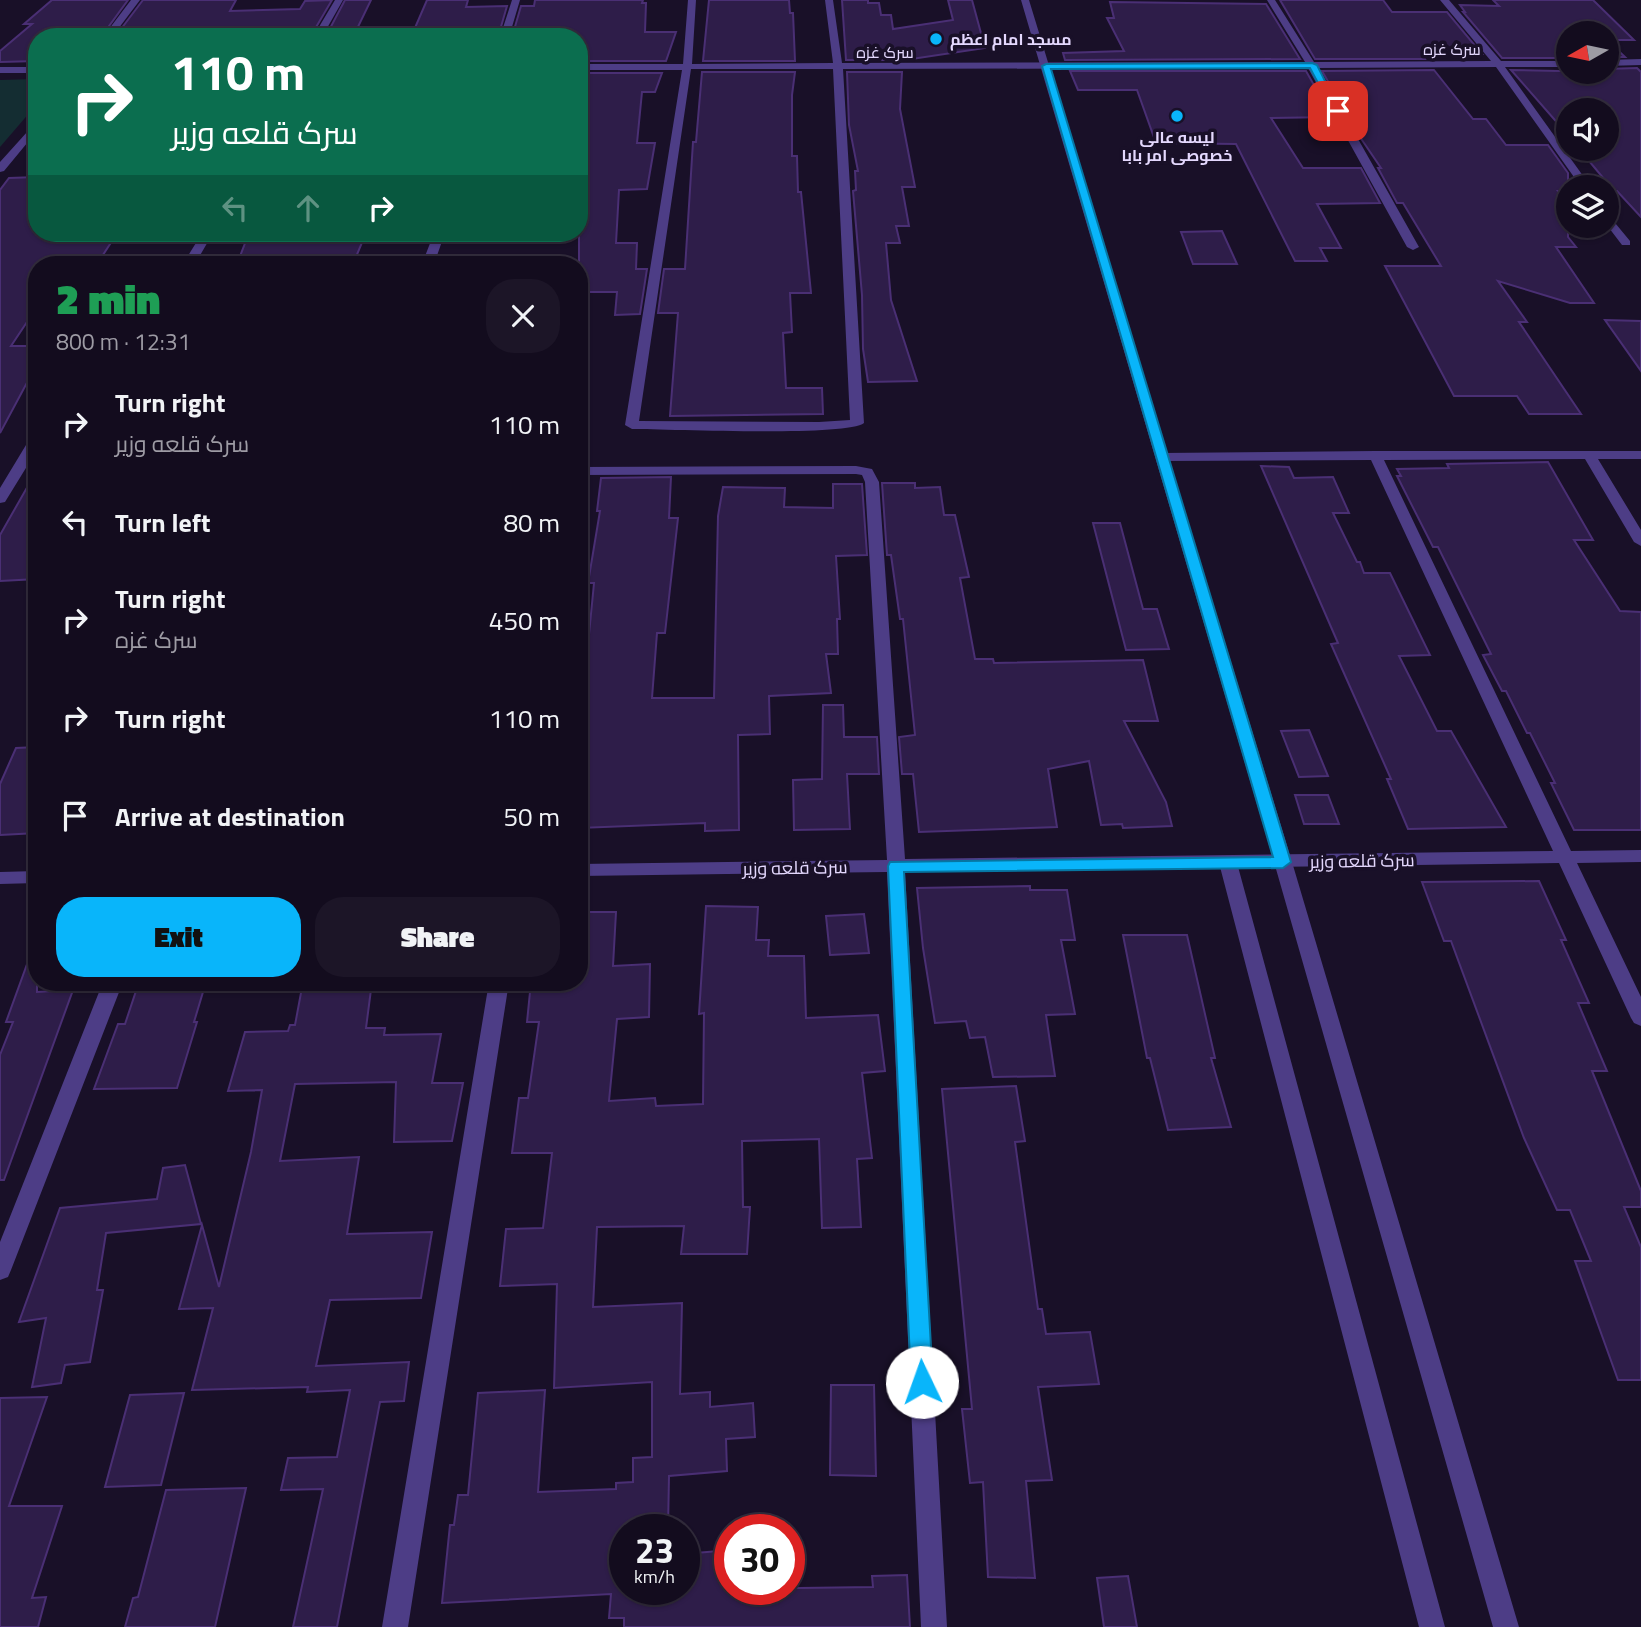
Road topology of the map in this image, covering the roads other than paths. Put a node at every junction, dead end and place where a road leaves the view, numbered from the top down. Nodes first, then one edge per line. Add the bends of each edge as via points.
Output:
1 (136, 0) edge
2 (339, 0) edge
3 (516, 0) edge
4 (692, 0) edge
5 (829, 0) edge
6 (1025, 0) edge
7 (1271, 0) edge
8 (1444, 0) edge
9 (114, 28) edge
10 (322, 28) edge
11 (507, 28) edge
12 (1641, 62) edge
13 (1619, 63) edge
14 (1556, 64) edge
15 (1312, 65) junction
16 (1499, 65) junction
17 (1046, 66) junction
18 (588, 67) edge
19 (687, 67) junction
20 (838, 68) junction
21 (0, 69) edge
22 (28, 69) edge
23 (28, 135) edge
24 (0, 169) edge
25 (1578, 175) edge
26 (1619, 233) edge
27 (1626, 243) dead end
28 (1413, 247) dead end
29 (28, 453) edge
30 (1375, 455) junction
31 (1588, 455) junction
32 (1641, 455) edge
33 (1162, 457) junction
34 (588, 471) edge
35 (1, 496) edge
36 (1641, 542) edge
37 (1641, 856) edge
38 (1565, 859) junction
39 (1283, 862) junction
40 (1228, 863) junction
41 (896, 866) junction
42 (588, 870) edge
43 (28, 877) edge
44 (0, 878) edge
45 (109, 991) edge
46 (498, 991) edge
47 (1641, 1018) edge
48 (0, 1270) edge
49 (395, 1627) edge
50 (934, 1627) edge
51 (1432, 1627) edge
52 (1506, 1627) edge

1 - 9 street
2 - 10 street
3 - 11 street
4 - 19 street
5 - 20 street
6 - 17 street
7 - 15 street
8 - 16 street
12 - 13 street
14 - 16 street, سرک غزه
15 - 16 street, سرک غزه
15 - 17 street, سرک غزه
15 - 28 street
16 - 25 street
17 - 20 street, سرک غزه
17 - 33 street
18 - 19 street, سرک غزه
19 - 20 street, سرک غزه
19 - 20 street via 632,425 857,423
21 - 22 street
23 - 24 street
26 - 27 street
29 - 35 street
30 - 31 street
30 - 33 street
30 - 38 street
31 - 32 street
31 - 36 street
33 - 39 street
34 - 41 street via 867,472 872,482
37 - 38 street, سرک قلعه وزیر
38 - 39 street, سرک قلعه وزیر
38 - 47 street
39 - 40 street, سرک قلعه وزیر
39 - 52 street
40 - 41 street, سرک قلعه وزیر
40 - 51 street
41 - 42 street, سرک قلعه وزیر
41 - 50 street
43 - 44 street
45 - 48 street
46 - 49 street

